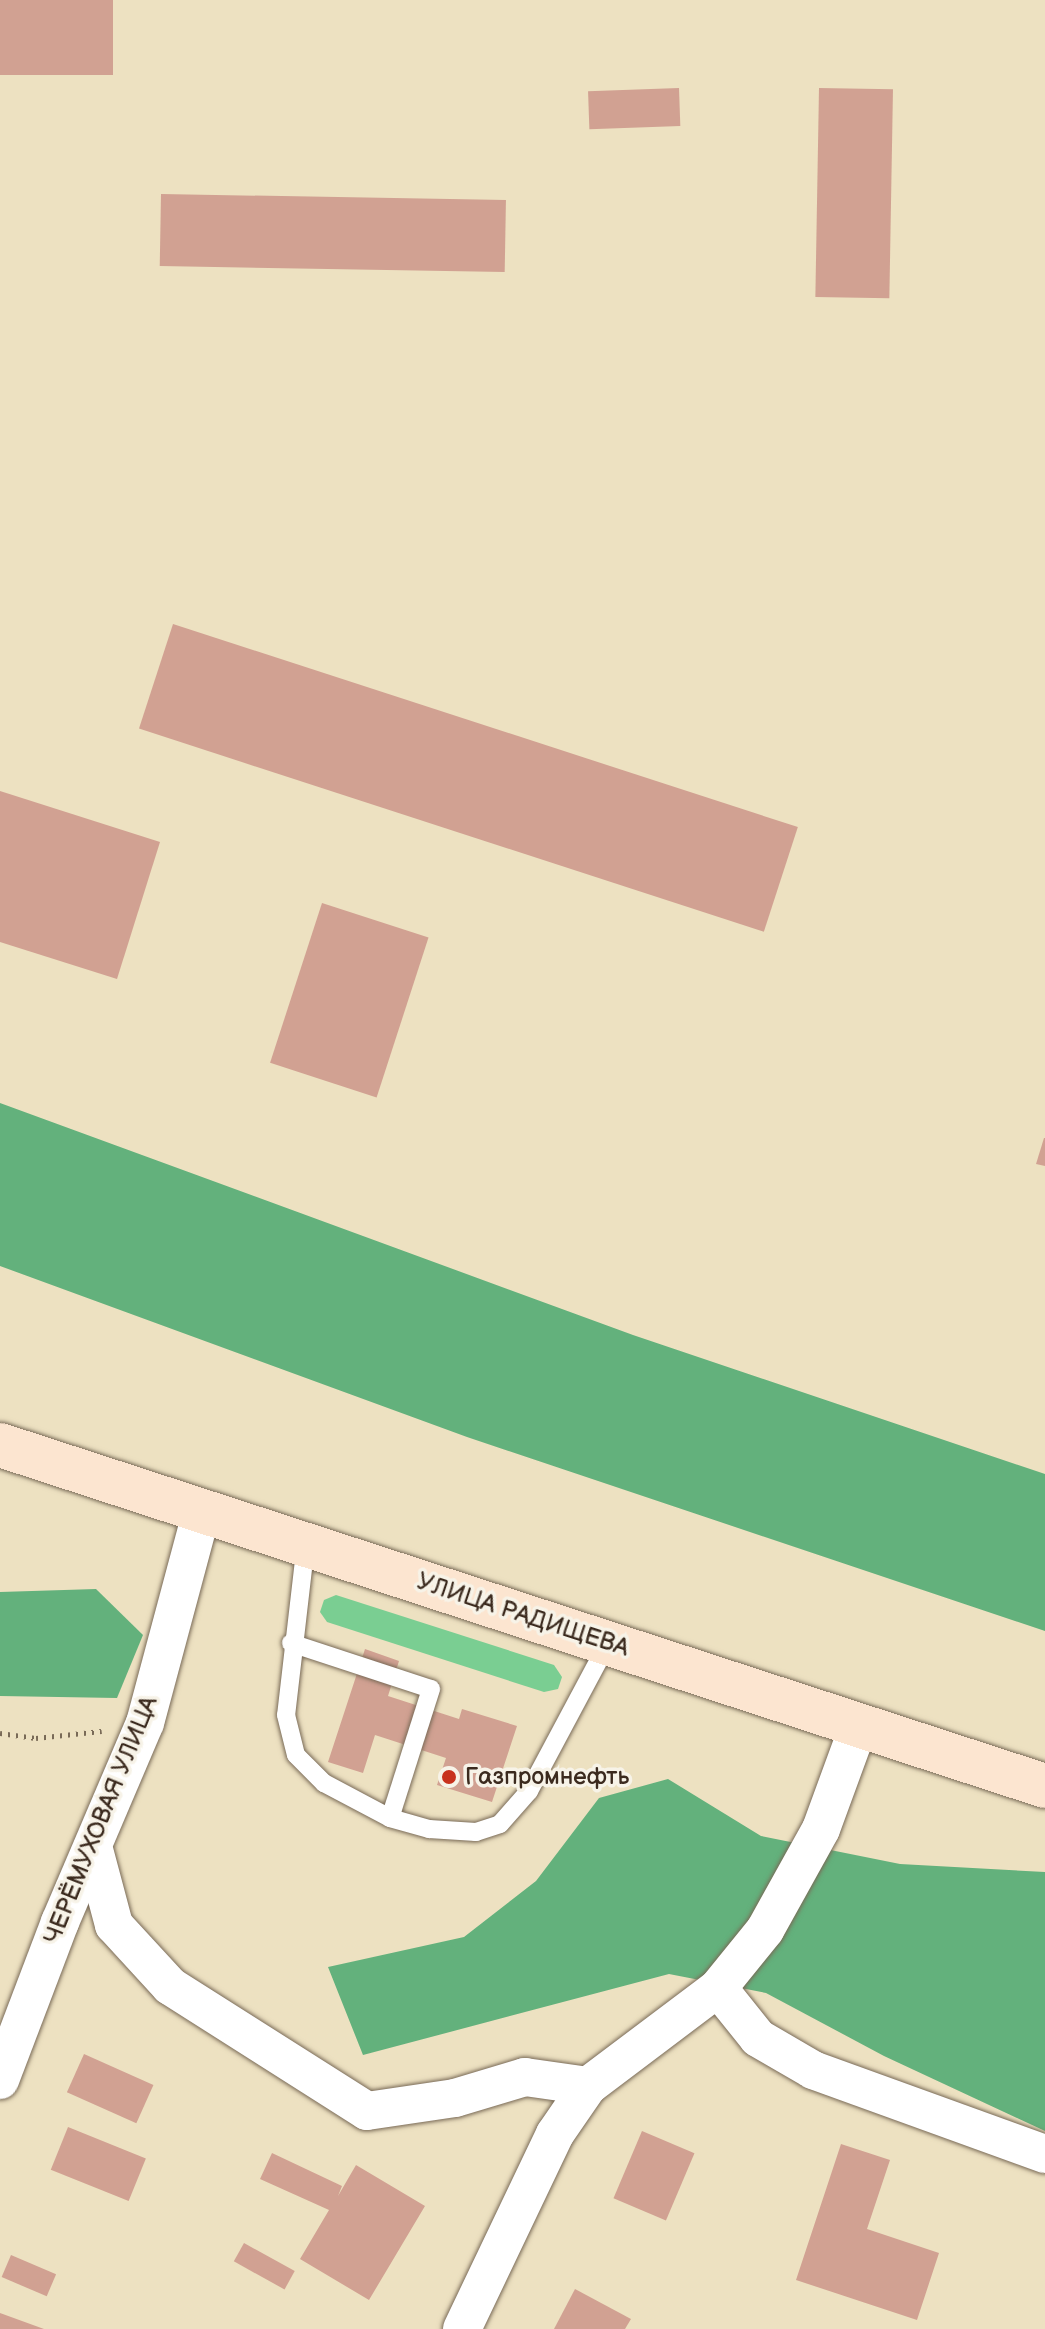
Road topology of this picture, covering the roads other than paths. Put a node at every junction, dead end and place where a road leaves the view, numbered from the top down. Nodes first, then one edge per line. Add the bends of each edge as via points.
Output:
1 (0, 1445) edge
2 (202, 1510) junction
3 (306, 1543) junction
4 (291, 1643) junction
5 (608, 1643) junction
6 (859, 1725) junction
7 (1045, 1786) edge
8 (390, 1818) junction
9 (93, 1846) junction
10 (718, 1988) junction
11 (0, 2080) edge
12 (588, 2086) junction
13 (1045, 2154) edge
14 (462, 2329) edge

1 - 2 main road, УЛИЦА РАДИЩЕВА
2 - 3 main road, УЛИЦА РАДИЩЕВА
2 - 9 street, ЧЕРЁМУХОВАЯ УЛИЦА via 145,1723
3 - 4 lane
3 - 5 main road, УЛИЦА РАДИЩЕВА
4 - 8 lane via 286,1715 296,1755 324,1783
4 - 8 lane via 431,1689
5 - 6 main road, УЛИЦА РАДИЩЕВА
5 - 8 lane via 529,1791 500,1824 476,1832 429,1829
6 - 7 main road, УЛИЦА РАДИЩЕВА
6 - 10 street via 821,1829 765,1930
9 - 11 street, ЧЕРЁМУХОВАЯ УЛИЦА
9 - 12 street via 114,1925 170,1986 367,2111 455,2098 525,2077
10 - 12 street
10 - 13 street via 758,2038 813,2070
12 - 14 street via 555,2134

